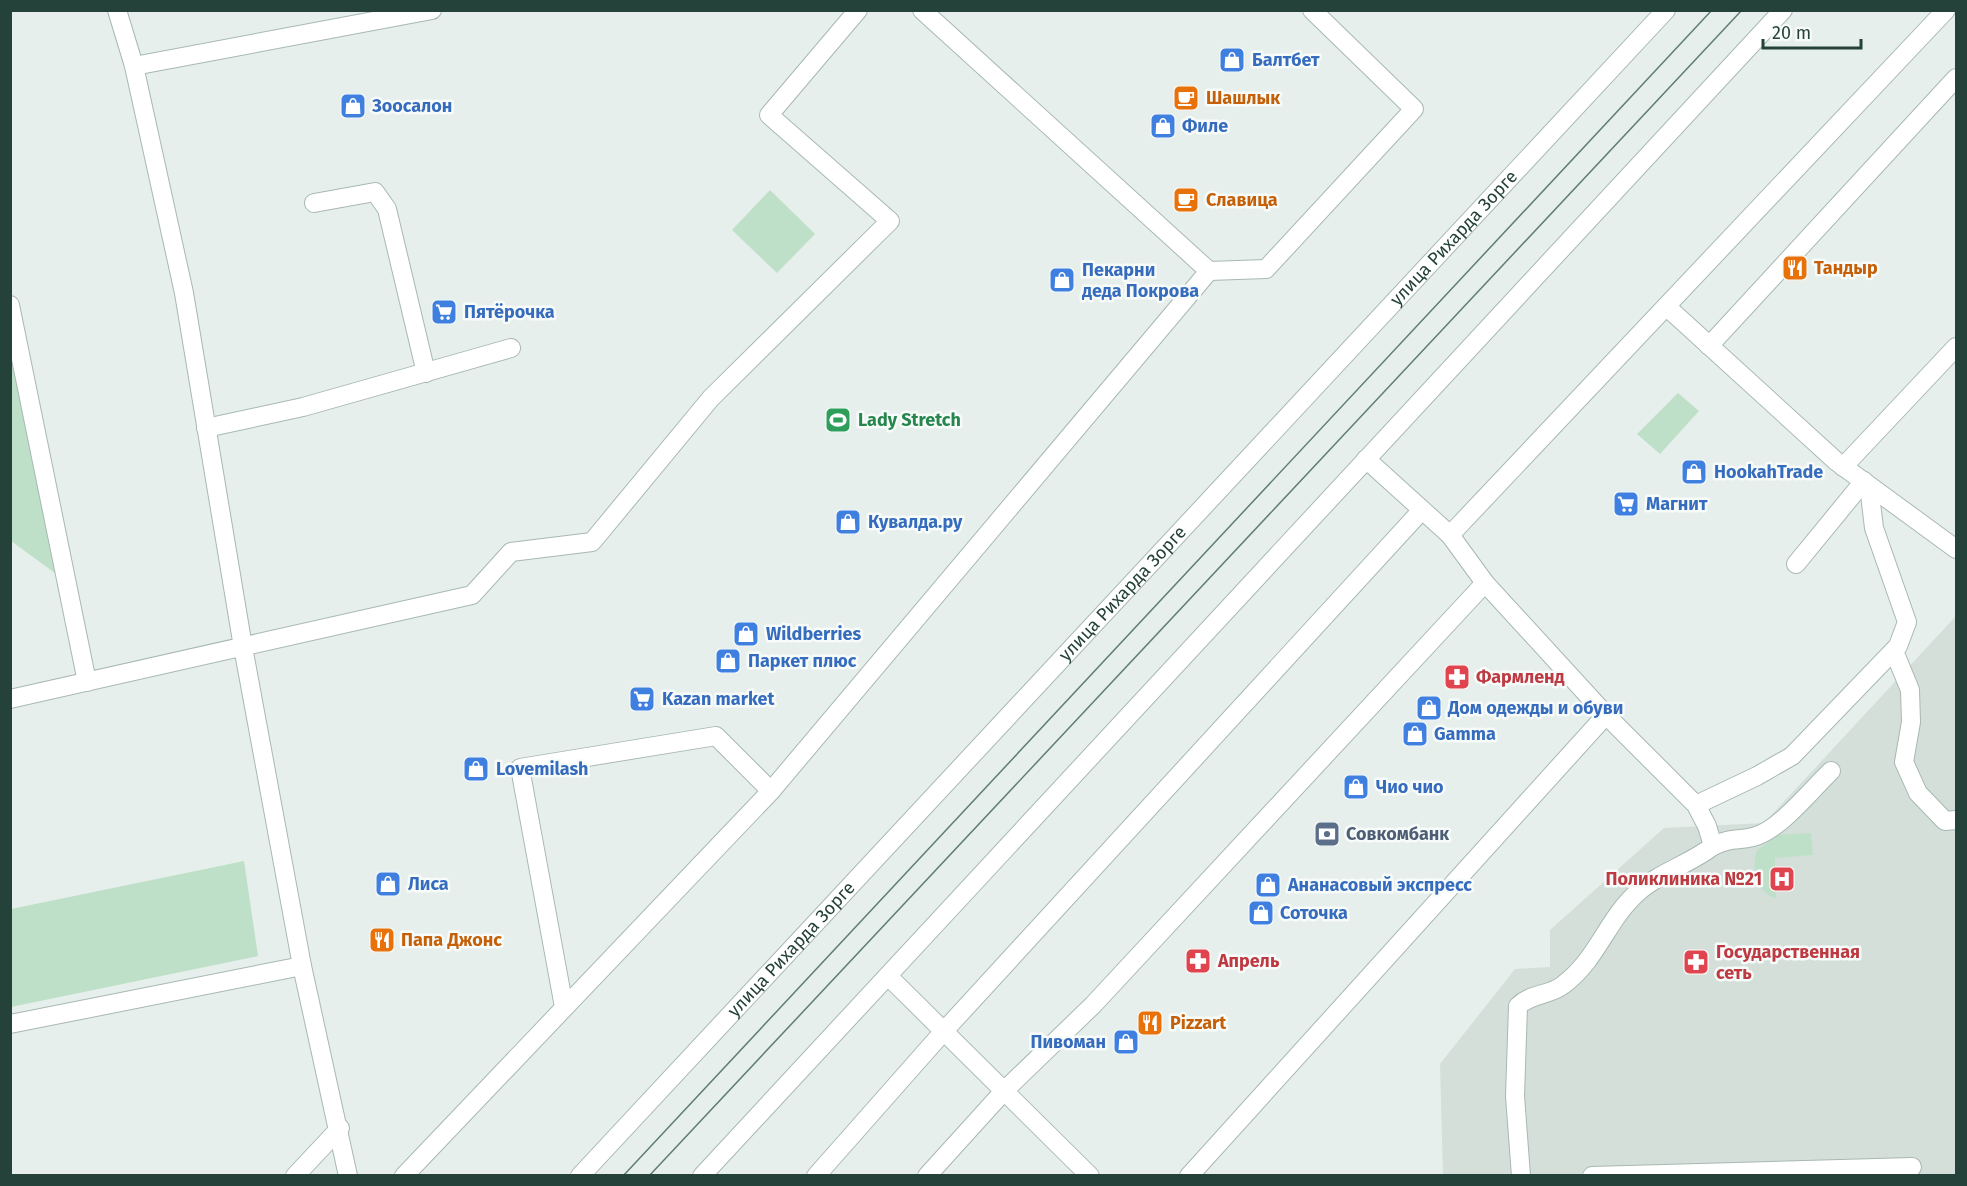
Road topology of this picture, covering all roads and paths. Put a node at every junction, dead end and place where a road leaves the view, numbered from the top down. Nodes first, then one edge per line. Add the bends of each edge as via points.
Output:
1 (117, 10) edge
2 (432, 10) edge
3 (858, 10) edge
4 (922, 10) edge
5 (1312, 10) edge
6 (1666, 10) edge
7 (1783, 10) edge
8 (1946, 10) edge
9 (346, 18) edge
10 (134, 66) junction
11 (1956, 78) edge
12 (314, 203) dead end
13 (1209, 271) junction
14 (10, 305) edge
15 (1667, 307) junction
16 (1709, 346) junction
17 (1956, 347) edge
18 (511, 348) dead end
19 (426, 373) junction
20 (206, 428) junction
21 (1366, 459) junction
22 (1843, 466) junction
23 (1867, 483) junction
24 (1422, 510) junction
25 (1450, 535) junction
26 (1956, 549) edge
27 (1796, 564) dead end
28 (1485, 583) junction
29 (243, 646) junction
30 (1894, 651) junction
31 (87, 682) junction
32 (10, 699) edge
33 (1606, 715) junction
34 (1831, 771) dead end
35 (771, 791) junction
36 (1696, 805) junction
37 (1956, 820) edge
38 (1713, 846) junction
39 (302, 966) junction
40 (888, 976) junction
41 (564, 1007) junction
42 (10, 1024) edge
43 (944, 1031) junction
44 (1004, 1091) junction
45 (340, 1128) junction
46 (1912, 1167) dead end
47 (295, 1176) edge
48 (348, 1176) edge
49 (404, 1176) edge
50 (580, 1176) edge
51 (702, 1176) edge
52 (816, 1176) edge
53 (927, 1176) edge
54 (1090, 1176) edge
55 (1189, 1176) edge
56 (1521, 1176) edge
57 (1592, 1176) edge

1 - 10 street
2 - 9 street
3 - 29 street via 769,115 890,221 711,398 592,542 511,552 472,595
4 - 13 street
5 - 13 street via 1414,109 1266,269
6 - 50 street, улица Рихарда Зорге
7 - 21 street
8 - 15 street
9 - 10 street
10 - 20 street via 184,293
11 - 16 street
12 - 19 street via 375,192 387,208
13 - 35 street
14 - 31 street
15 - 16 street
15 - 25 street
16 - 22 street
17 - 22 street
18 - 19 street
19 - 20 street via 303,407
20 - 29 street
21 - 24 street
21 - 40 street
22 - 23 street
23 - 26 street
23 - 27 street
23 - 30 street via 1874,528 1907,622
24 - 25 street
24 - 43 street
25 - 28 street
28 - 33 street
28 - 44 street via 1093,1005
29 - 31 street
29 - 39 street
30 - 36 street via 1792,756
30 - 37 street via 1910,690 1911,722 1904,762 1918,793 1945,820
31 - 32 street
33 - 36 street
33 - 55 street
34 - 38 street via 1778,823 1755,837 1729,838
35 - 41 street
35 - 41 street via 716,736 520,768
36 - 38 street
38 - 56 street via 1638,891 1620,910 1586,966 1561,987 1526,998 1518,1006 1515,1096
39 - 42 street
39 - 45 street
40 - 43 street
40 - 51 street
41 - 49 street
43 - 44 street
43 - 52 street
44 - 53 street
44 - 54 street
45 - 47 street
45 - 48 street
46 - 57 street

